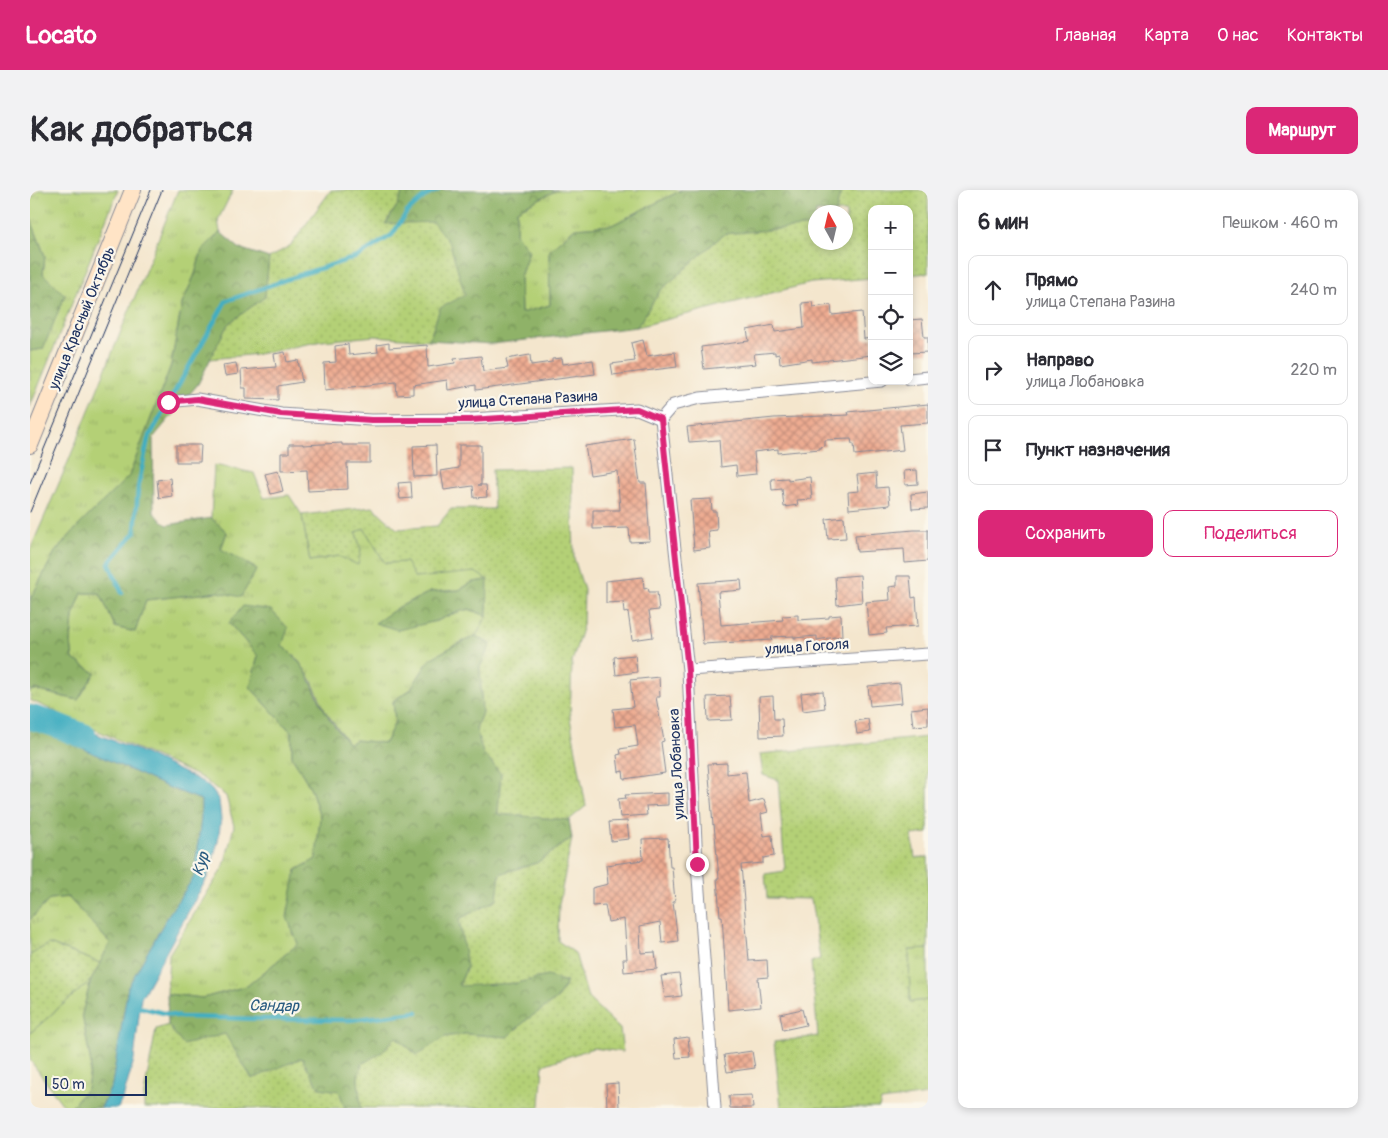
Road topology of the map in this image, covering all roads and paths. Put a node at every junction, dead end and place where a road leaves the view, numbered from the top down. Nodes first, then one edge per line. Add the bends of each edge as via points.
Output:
1 (133, 190) edge
2 (928, 377) edge
3 (913, 379) edge
4 (868, 382) edge
5 (168, 402) dead end
6 (661, 419) junction
7 (30, 445) edge
8 (928, 654) edge
9 (688, 670) junction
10 (716, 1108) edge

1 - 7 main road, улица Красный Октябрь
2 - 3 street
4 - 6 street via 700,398 673,405
5 - 6 street, улица Степана Разина via 197,399 281,414 371,420 470,420 637,409
6 - 9 street, улица Лобановка
8 - 9 street, улица Гоголя
9 - 10 street, улица Лобановка via 697,864

